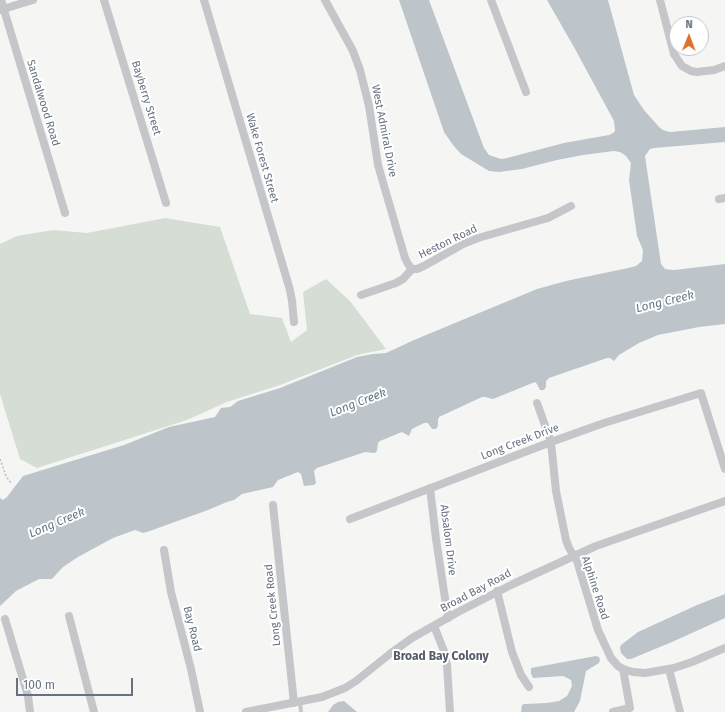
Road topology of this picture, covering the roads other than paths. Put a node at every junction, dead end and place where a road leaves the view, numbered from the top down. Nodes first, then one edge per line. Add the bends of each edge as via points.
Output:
1 (1, 0) edge
2 (33, 0) edge
3 (104, 0) edge
4 (204, 0) edge
5 (325, 0) edge
6 (491, 0) edge
7 (660, 0) edge
8 (2, 9) edge
9 (725, 66) edge
10 (526, 92) dead end
11 (166, 203) dead end
12 (570, 206) dead end
13 (65, 213) dead end
14 (412, 268) junction
15 (362, 295) dead end
16 (294, 322) dead end
17 (537, 403) dead end
18 (551, 442) junction
19 (725, 470) edge
20 (430, 488) junction
21 (725, 501) edge
22 (272, 504) dead end
23 (350, 519) dead end
24 (164, 550) dead end
25 (574, 556) junction
26 (497, 591) junction
27 (69, 616) dead end
28 (448, 618) junction
29 (4, 619) dead end
30 (434, 626) junction
31 (725, 648) edge
32 (623, 669) junction
33 (669, 669) junction
34 (529, 687) dead end
35 (297, 702) junction
36 (30, 712) edge
37 (94, 712) edge
38 (200, 712) edge
39 (246, 712) edge
40 (301, 712) edge
41 (450, 712) edge
42 (614, 712) edge
43 (680, 712) edge

1 - 8 street, Sandalwood Road
2 - 8 street
3 - 11 street, Bayberry Street
4 - 16 street, Wake Forest Street via 290,290
5 - 14 street, West Admiral Drive via 353,51 360,70 369,106 378,165 405,258
6 - 10 street
7 - 9 street via 674,54 682,66 697,72
8 - 13 street, Sandalwood Road
12 - 14 street, Heston Road via 548,218 478,238 424,266
14 - 15 street, Heston Road via 396,283
17 - 18 street, Alphine Road
18 - 19 street, Long Creek Drive via 701,393
18 - 20 street, Long Creek Drive
18 - 25 street, Alphine Road via 556,491 566,540
20 - 23 street, Long Creek Drive
20 - 28 street, Absalom Drive
21 - 25 street, Broad Bay Road
22 - 35 street, Long Creek Road
24 - 38 street, Bay Road via 171,592
25 - 26 street, Broad Bay Road
25 - 32 street, Alphine Road via 607,652
26 - 28 street, Broad Bay Road
26 - 34 street via 512,652
27 - 37 street
28 - 30 street, Broad Bay Road
29 - 36 street via 28,696
30 - 35 street, Broad Bay Road via 391,653 345,688 326,696
30 - 41 street via 447,665
31 - 33 street
32 - 33 street via 645,673
32 - 42 street via 630,708
33 - 43 street
35 - 39 street, Broad Bay Road
35 - 40 lane

